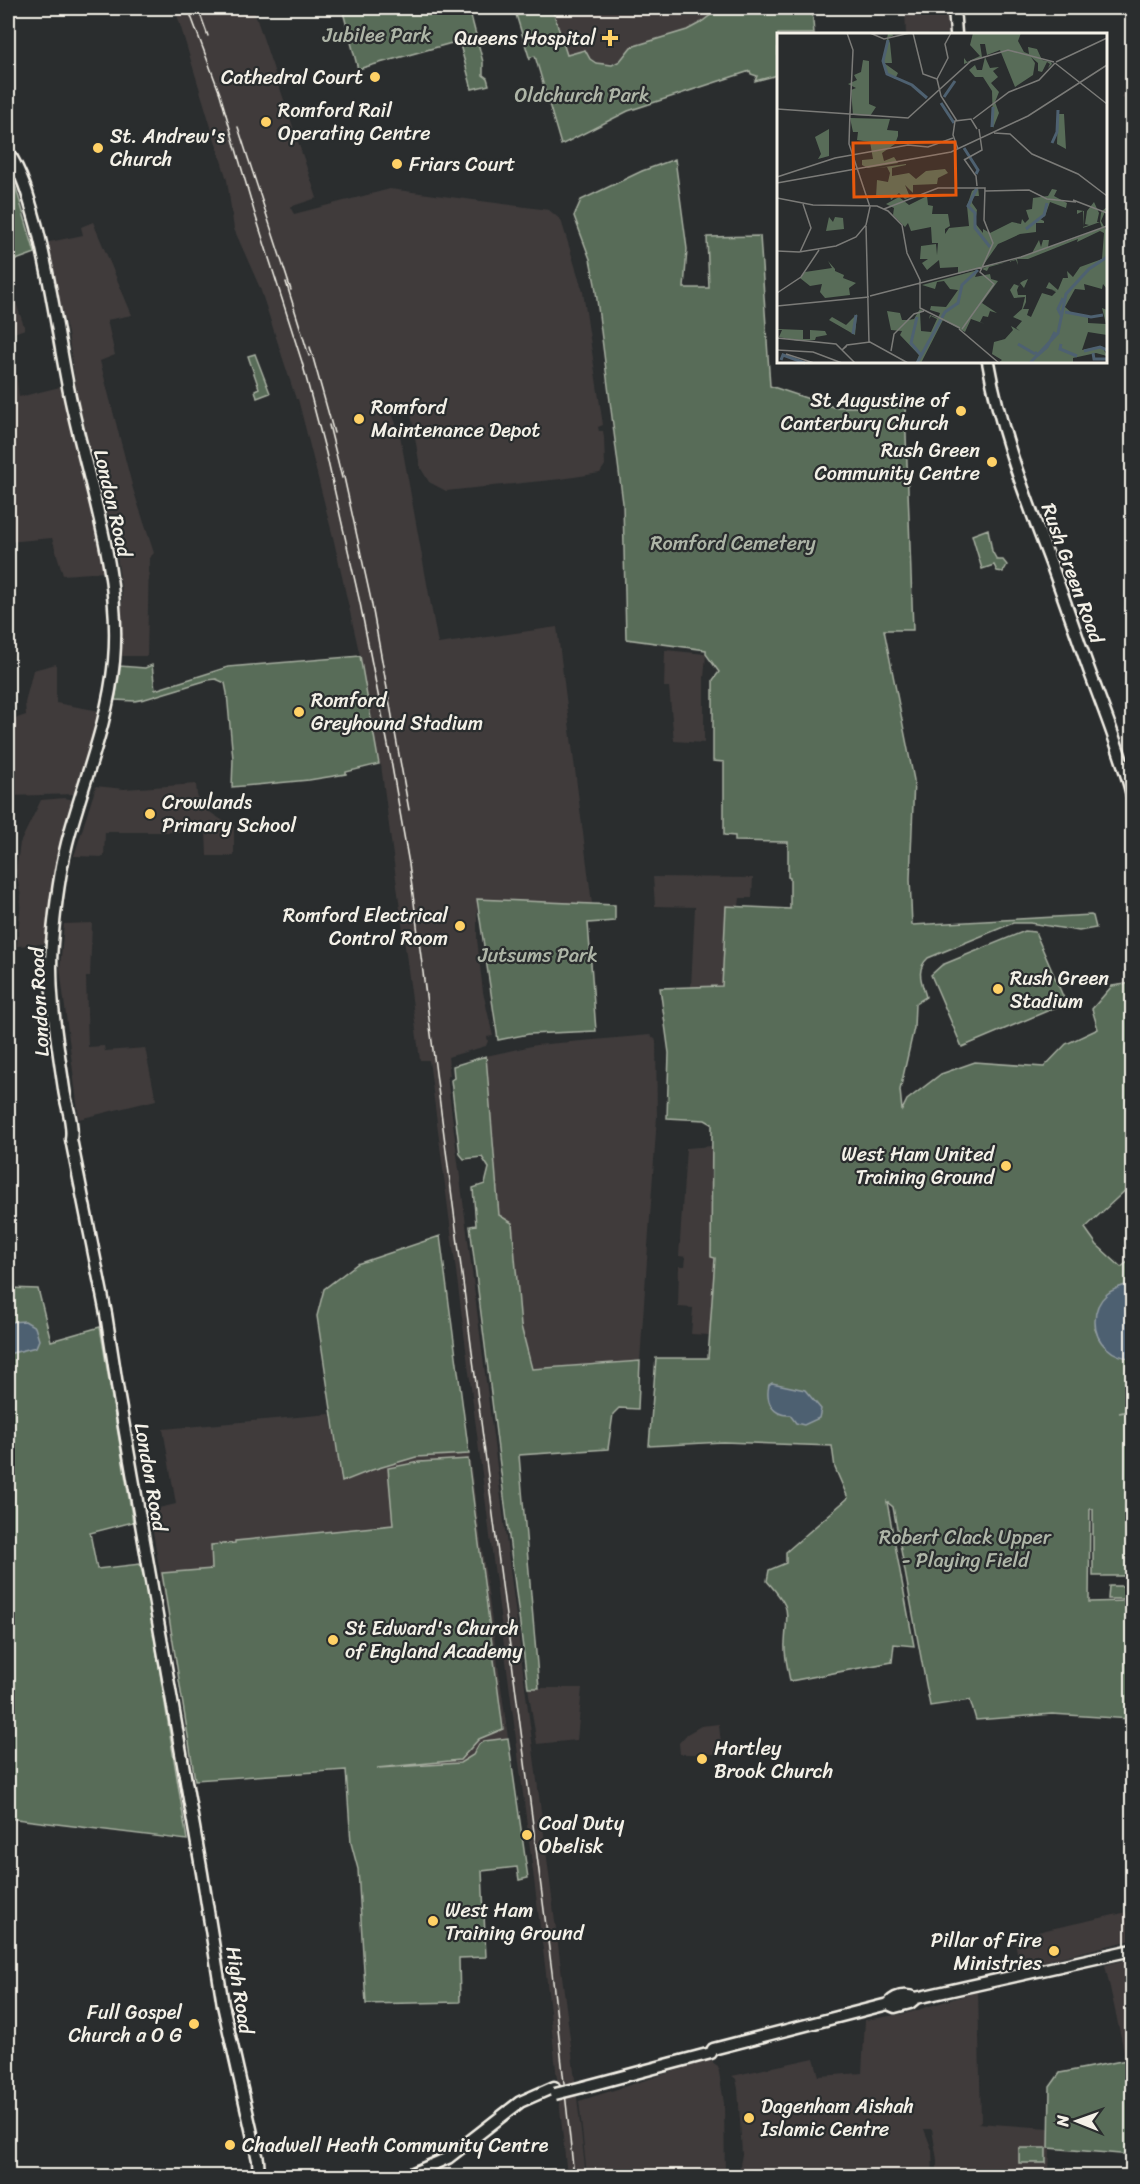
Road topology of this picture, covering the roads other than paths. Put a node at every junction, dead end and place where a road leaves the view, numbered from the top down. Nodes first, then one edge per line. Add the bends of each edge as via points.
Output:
1 (954, 8) edge
2 (956, 33) edge
3 (8, 152) edge
4 (988, 363) edge
5 (1132, 795) edge
6 (193, 1823) joint
7 (1132, 1950) edge
8 (554, 2091) junction
9 (258, 2160) junction
10 (259, 2176) edge
11 (265, 2176) edge
12 (406, 2176) edge
13 (422, 2176) edge

1 - 2 main road
3 - 6 main road, London Road via 29,199 43,251 69,390 111,575 114,660 105,719 64,858 52,943 53,998 66,1107 73,1129 71,1139 106,1314
4 - 5 main road, Rush Green Road via 1028,505
6 - 9 main road, High Road via 227,2028
7 - 8 main road, bridge via 916,1998 894,2007 888,2004
8 - 12 main road via 520,2102 448,2158
8 - 13 main road via 526,2106 461,2157
9 - 10 main road, High Road
9 - 11 main road, High Road

